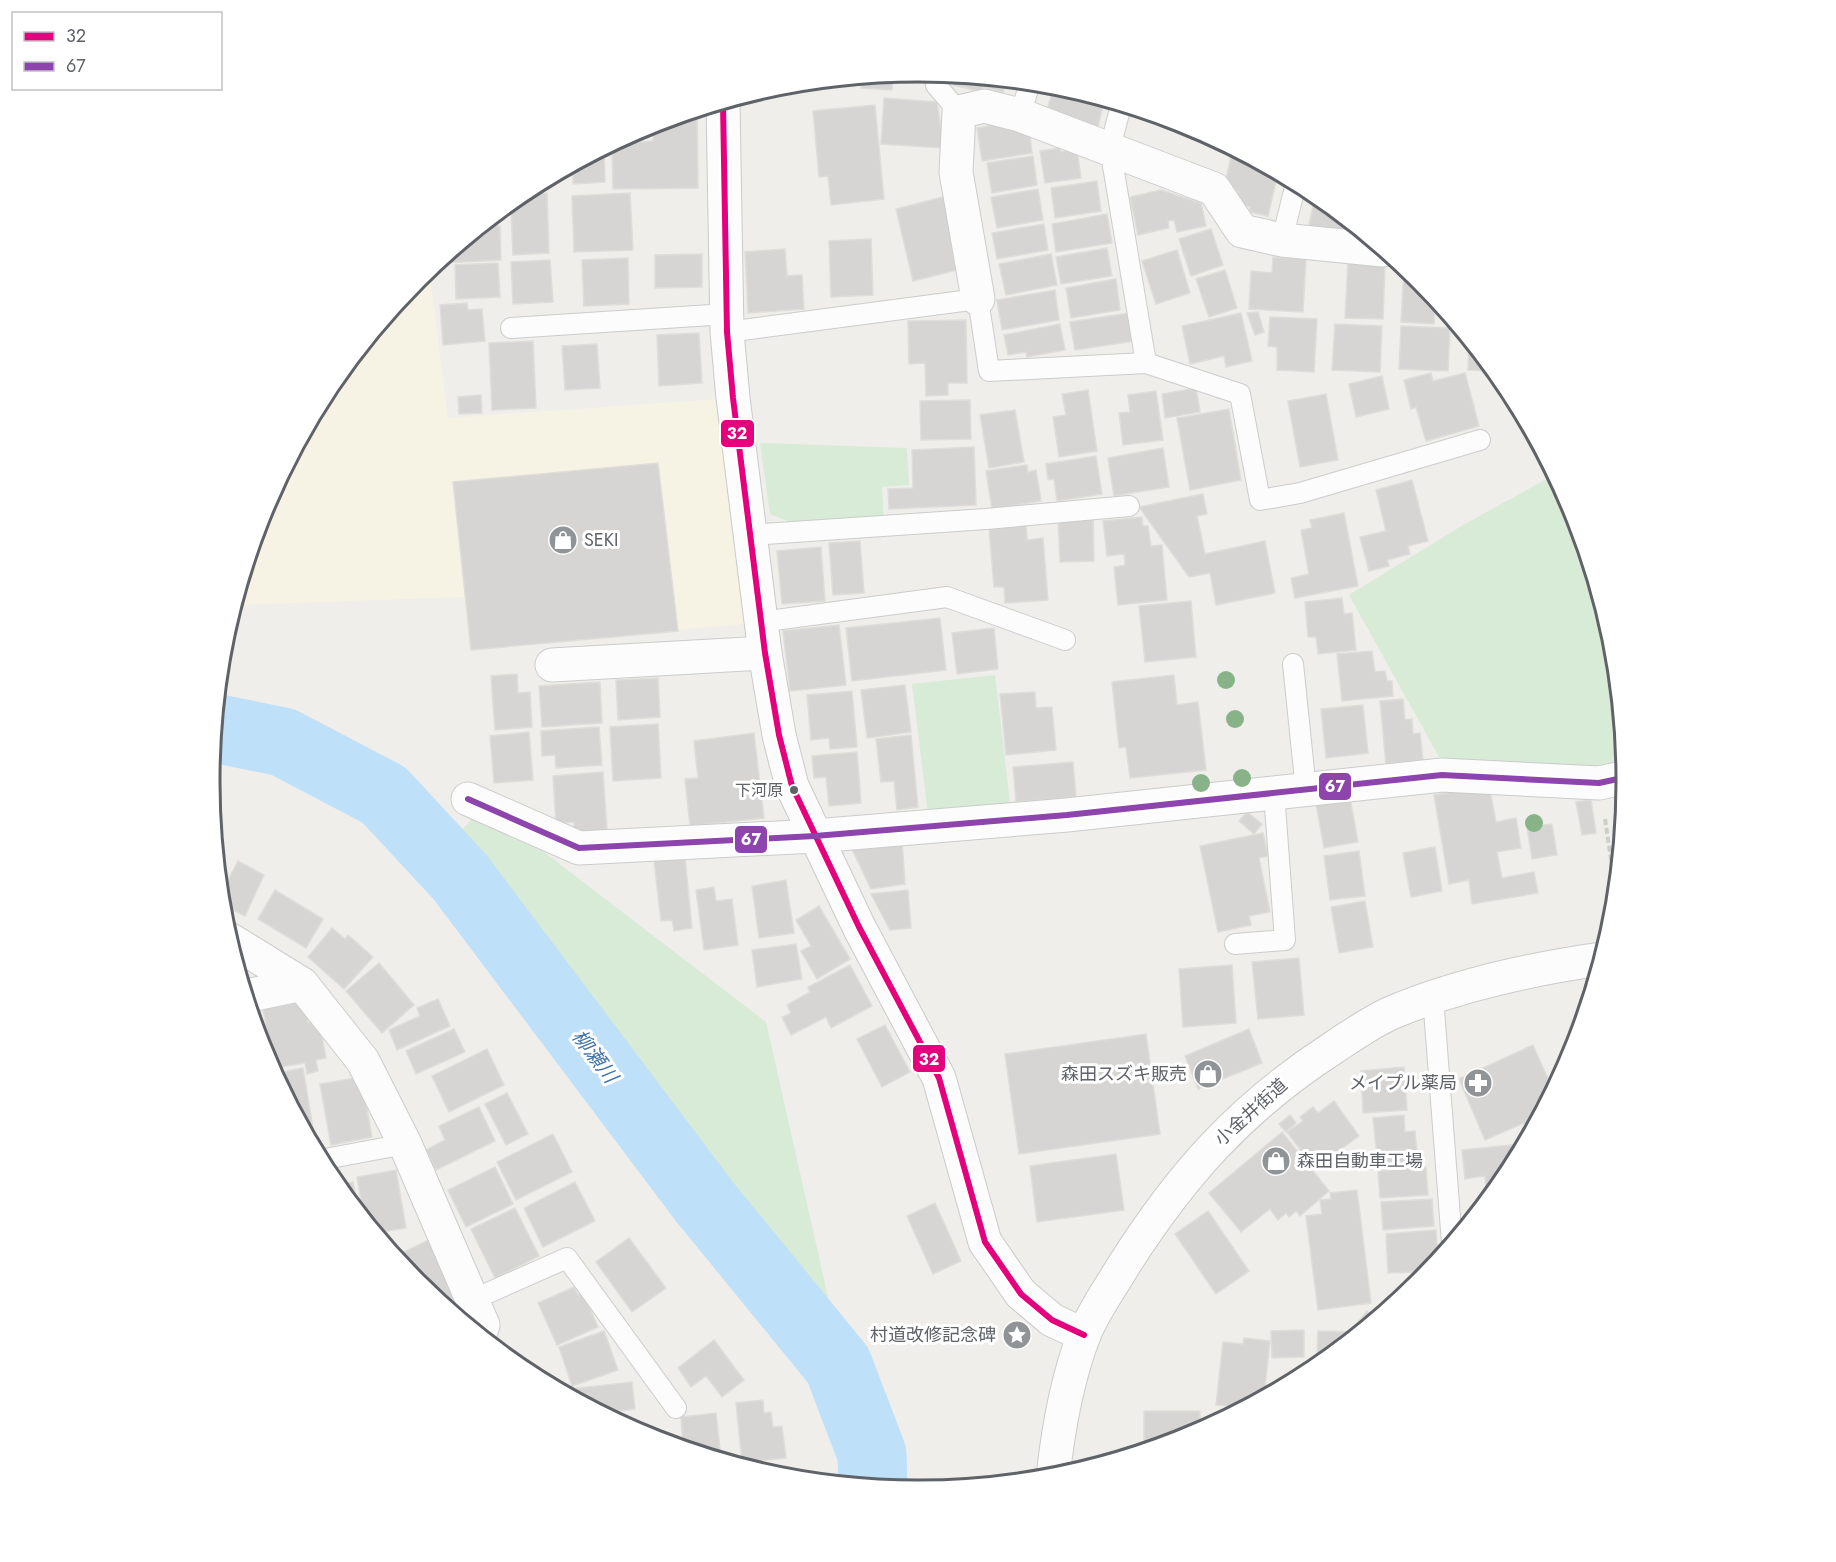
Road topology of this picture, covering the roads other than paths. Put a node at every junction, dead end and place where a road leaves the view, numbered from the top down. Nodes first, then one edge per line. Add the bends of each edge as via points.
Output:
1 (936, 85) dead end
2 (1027, 91) edge
3 (723, 110) edge
4 (959, 112) junction
5 (1119, 112) edge
6 (1020, 115) junction
7 (1110, 148) junction
8 (1294, 192) edge
9 (1282, 240) junction
10 (1370, 249) edge
11 (978, 299) junction
12 (727, 323) junction
13 (511, 328) dead end
14 (1146, 363) junction
15 (1480, 440) dead end
16 (1129, 506) dead end
17 (749, 535) junction
18 (763, 638) junction
19 (1065, 640) dead end
20 (1293, 664) dead end
21 (552, 665) dead end
22 (1613, 780) edge
23 (1290, 791) junction
24 (468, 799) dead end
25 (815, 836) junction
26 (1235, 944) dead end
27 (239, 945) edge
28 (1593, 961) edge
29 (302, 984) junction
30 (253, 994) edge
31 (1433, 997) junction
32 (405, 1144) junction
33 (330, 1158) edge
34 (1451, 1232) edge
35 (476, 1321) edge
36 (1084, 1335) junction
37 (676, 1408) dead end
38 (1055, 1466) edge

1 - 4 lane
2 - 6 lane
3 - 12 street
4 - 6 street via 984,106
4 - 11 street via 956,172
5 - 7 lane
6 - 7 street
7 - 9 street via 1214,189 1242,231
7 - 14 lane
8 - 9 lane
9 - 10 street
11 - 12 lane
11 - 14 lane via 989,371
12 - 13 lane
12 - 17 street
14 - 15 lane via 1240,394 1260,500 1300,493
16 - 17 lane
17 - 18 street
18 - 19 lane via 947,597
18 - 21 street
18 - 25 street via 792,786
20 - 23 lane
22 - 23 street via 1442,775
23 - 25 street
23 - 26 lane via 1285,940
24 - 25 street via 579,848
25 - 36 street via 939,1078 985,1242 1021,1294 1052,1320
27 - 29 street
28 - 31 street, 小金井街道 via 1508,977
29 - 30 street
29 - 32 street via 363,1061
31 - 34 lane
31 - 36 street, 小金井街道 via 1389,1014 1355,1034 1298,1071 1235,1122 1175,1188
32 - 33 lane
32 - 35 street
35 - 37 lane via 567,1258
36 - 38 street, 小金井街道 via 1069,1387

